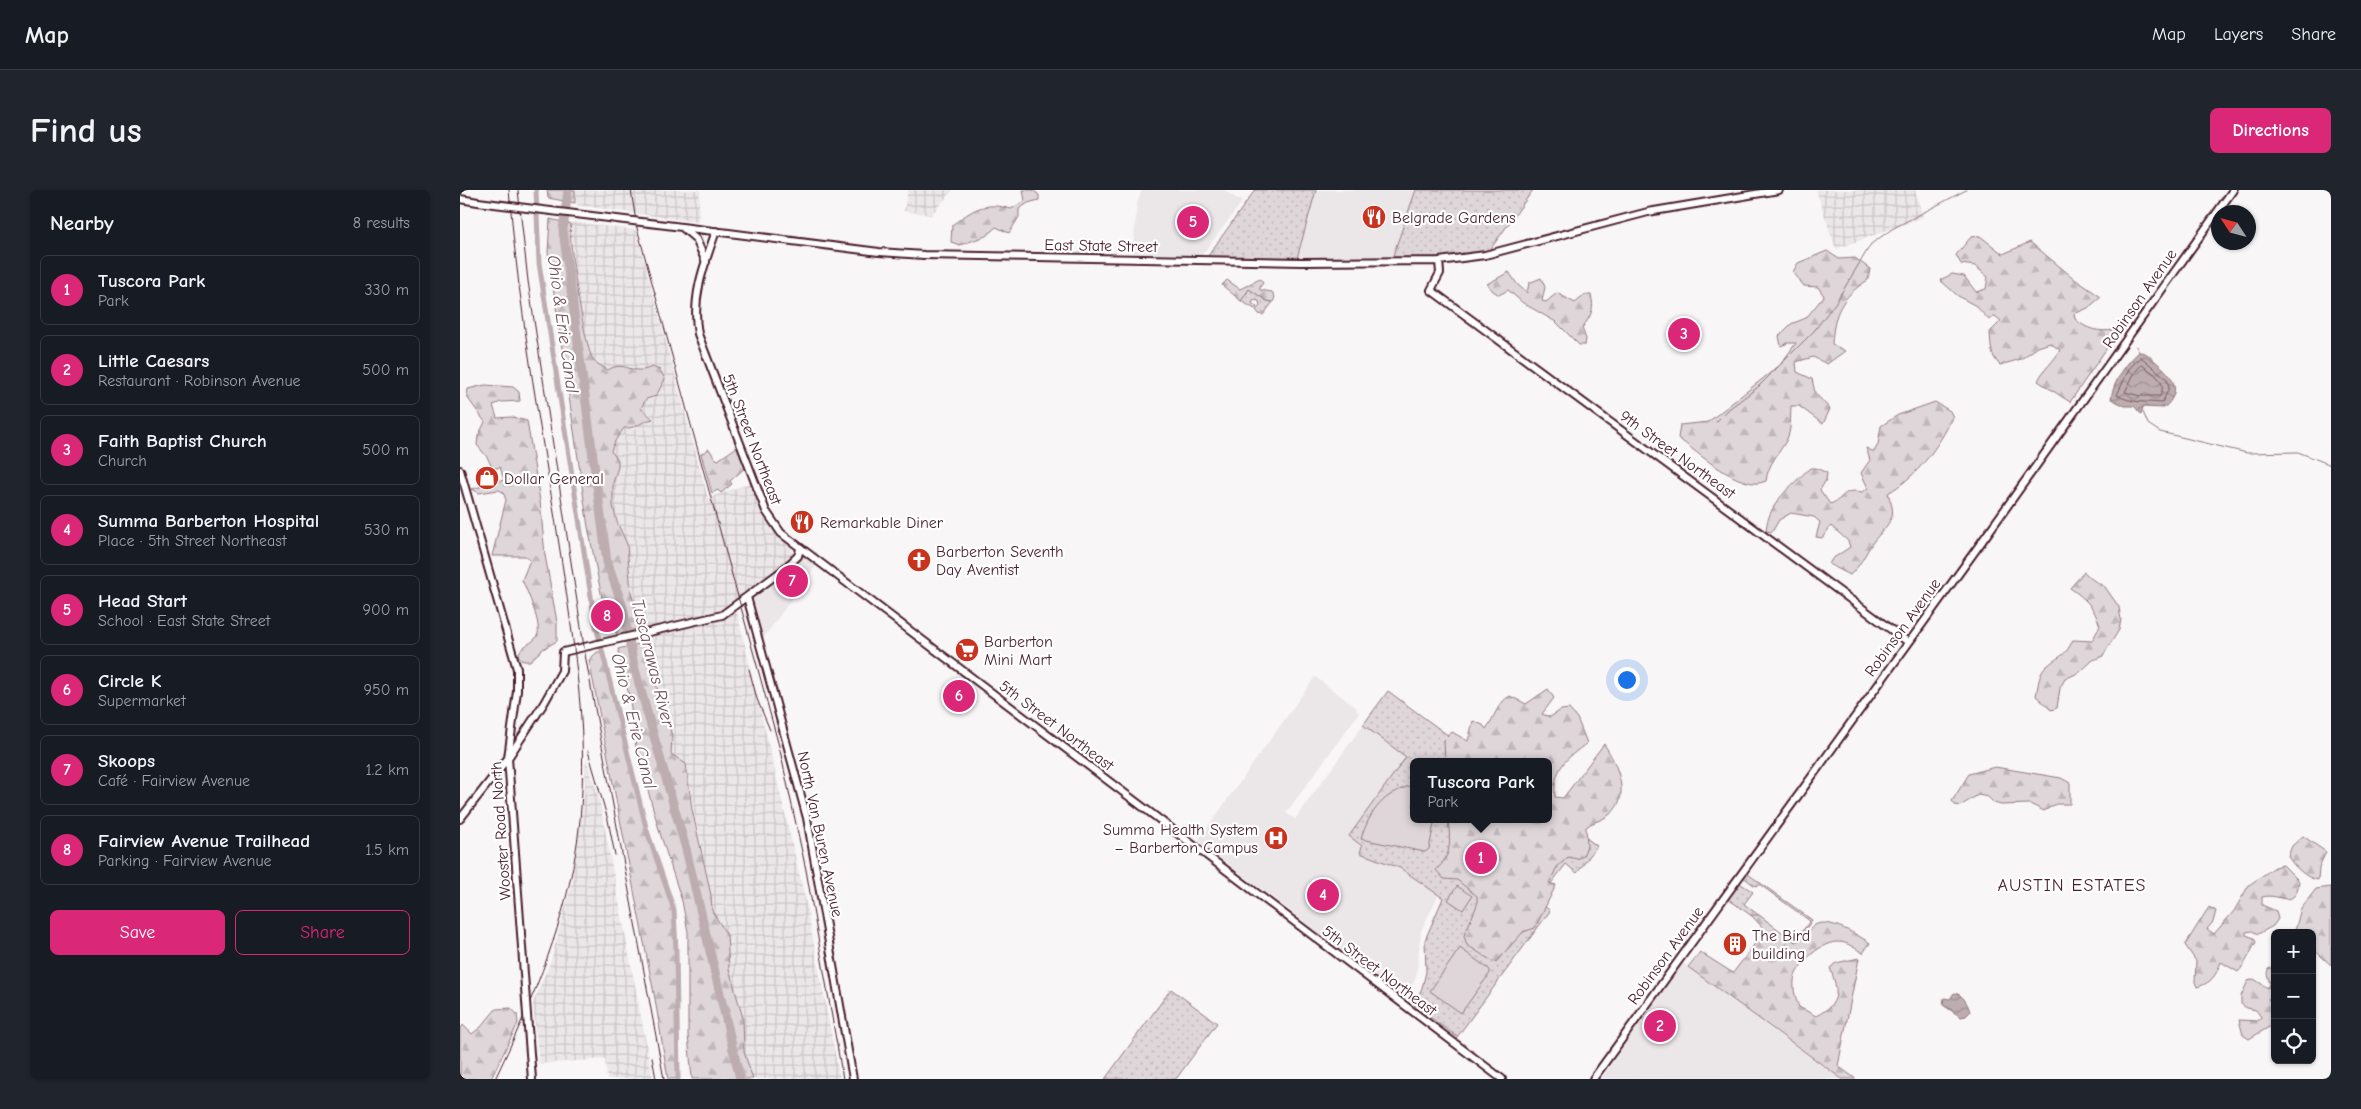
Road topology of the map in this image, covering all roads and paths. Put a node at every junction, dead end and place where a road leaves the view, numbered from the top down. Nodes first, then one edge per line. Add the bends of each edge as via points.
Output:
1 (1779, 190) edge
2 (2233, 190) edge
3 (460, 199) edge
4 (682, 227) junction
5 (716, 231) junction
6 (1439, 261) junction
7 (706, 262) junction
8 (460, 470) edge
9 (800, 549) junction
10 (747, 597) junction
11 (1908, 642) junction
12 (508, 758) junction
13 (460, 819) edge
14 (532, 1079) edge
15 (854, 1079) edge
16 (1502, 1079) edge
17 (1593, 1079) edge

1 - 6 main road, East State Street via 1648,212 1485,255
2 - 11 main road, Robinson Avenue
3 - 4 main road, East State Street, bridge
4 - 5 main road, East State Street
4 - 7 main road via 696,239
5 - 6 main road, East State Street via 924,255 1301,262
5 - 7 main road, 5th Street Northeast
6 - 11 main road, 9th Street Northeast via 1440,273 1431,290
7 - 9 main road, 5th Street Northeast via 695,301 698,334 766,511 776,528
8 - 12 main road, Wooster Road North via 518,669
9 - 10 main road via 788,566
9 - 16 main road, 5th Street Northeast
10 - 12 main road via 722,615 563,652 564,665 559,679
10 - 15 main road, North Van Buren Avenue via 807,818
11 - 17 main road, Robinson Avenue
12 - 13 main road
12 - 14 main road, Wooster Road North, bridge

